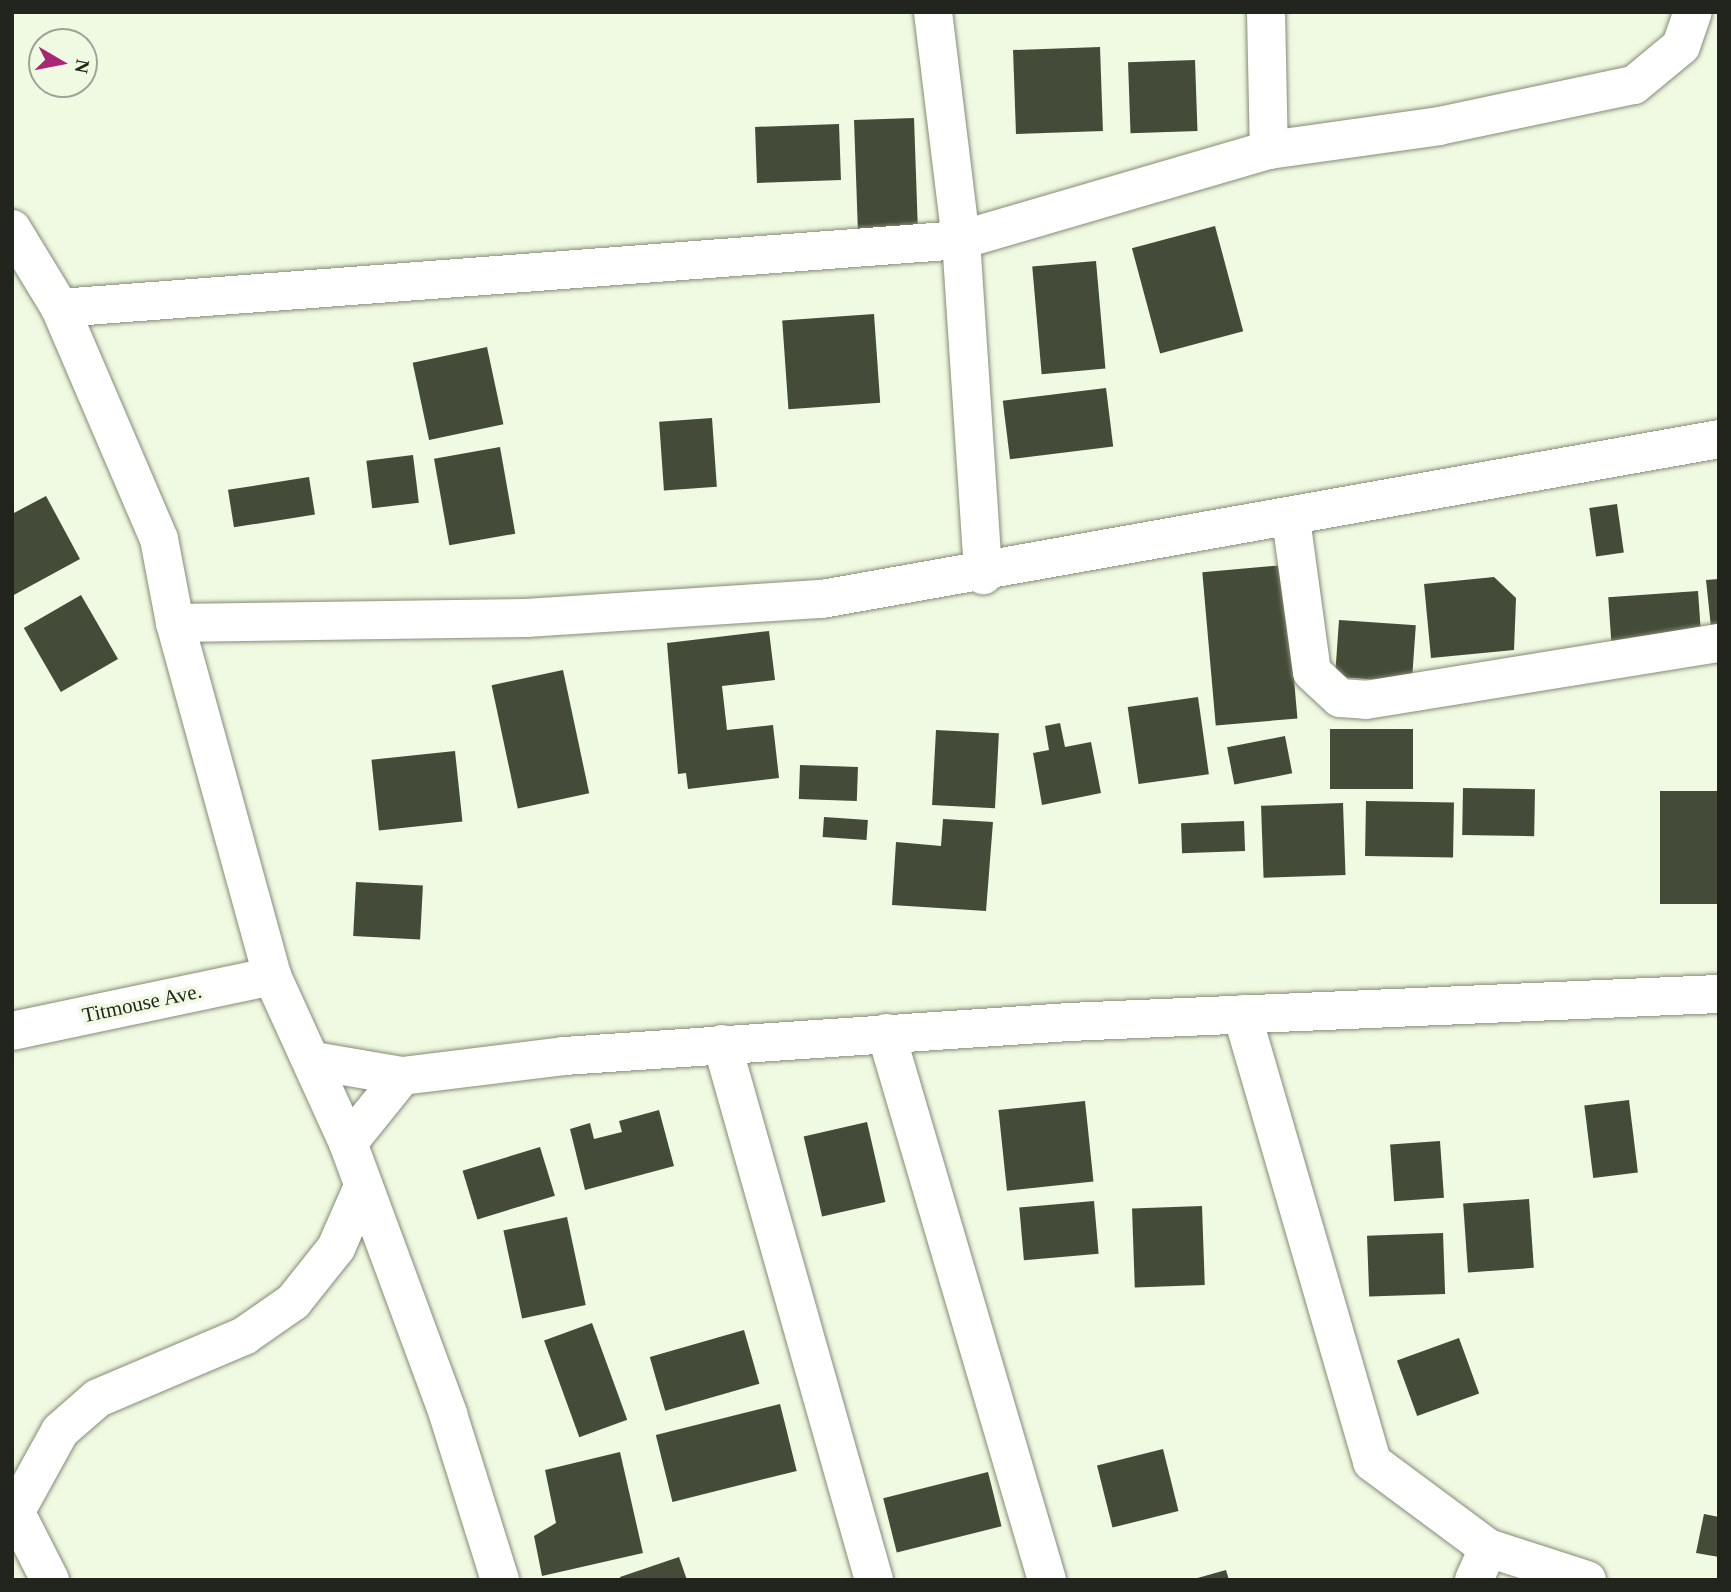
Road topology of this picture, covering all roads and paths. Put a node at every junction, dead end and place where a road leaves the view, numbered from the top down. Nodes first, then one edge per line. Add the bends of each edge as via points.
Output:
1 (933, 12) edge
2 (1266, 12) edge
3 (1693, 12) edge
4 (1269, 150) junction
5 (12, 229) edge
6 (961, 240) junction
7 (60, 308) junction
8 (1719, 439) edge
9 (1291, 519) junction
10 (983, 575) junction
11 (175, 623) junction
12 (1719, 643) edge
13 (272, 976) junction
14 (1719, 994) edge
15 (1242, 1014) junction
16 (12, 1031) edge
17 (886, 1033) junction
18 (722, 1044) junction
19 (314, 1061) junction
20 (402, 1076) junction
21 (348, 1143) junction
22 (360, 1191) junction
23 (15, 1517) edge
24 (1481, 1564) edge
25 (50, 1580) edge
26 (500, 1580) edge
27 (874, 1580) edge
28 (1047, 1580) edge
29 (1587, 1580) edge

1 - 6 street
2 - 4 street
3 - 4 street via 1681,46 1634,85 1439,126
4 - 6 street
5 - 7 street
6 - 7 street
6 - 10 street
7 - 11 street via 159,539
8 - 9 street
9 - 10 street
9 - 12 street via 1312,671 1340,698 1366,700
10 - 11 street via 822,598 526,618
11 - 13 street
13 - 16 street, Titmouse Ave.
13 - 19 street
14 - 15 street
15 - 17 street
15 - 24 street via 1372,1462
17 - 18 street
17 - 28 street
18 - 20 street
18 - 27 street
19 - 20 street
19 - 21 street
20 - 21 street
21 - 22 street
22 - 23 street via 336,1248 293,1302 244,1336 98,1398 49,1447
22 - 26 street via 448,1414
23 - 25 street
24 - 29 street

